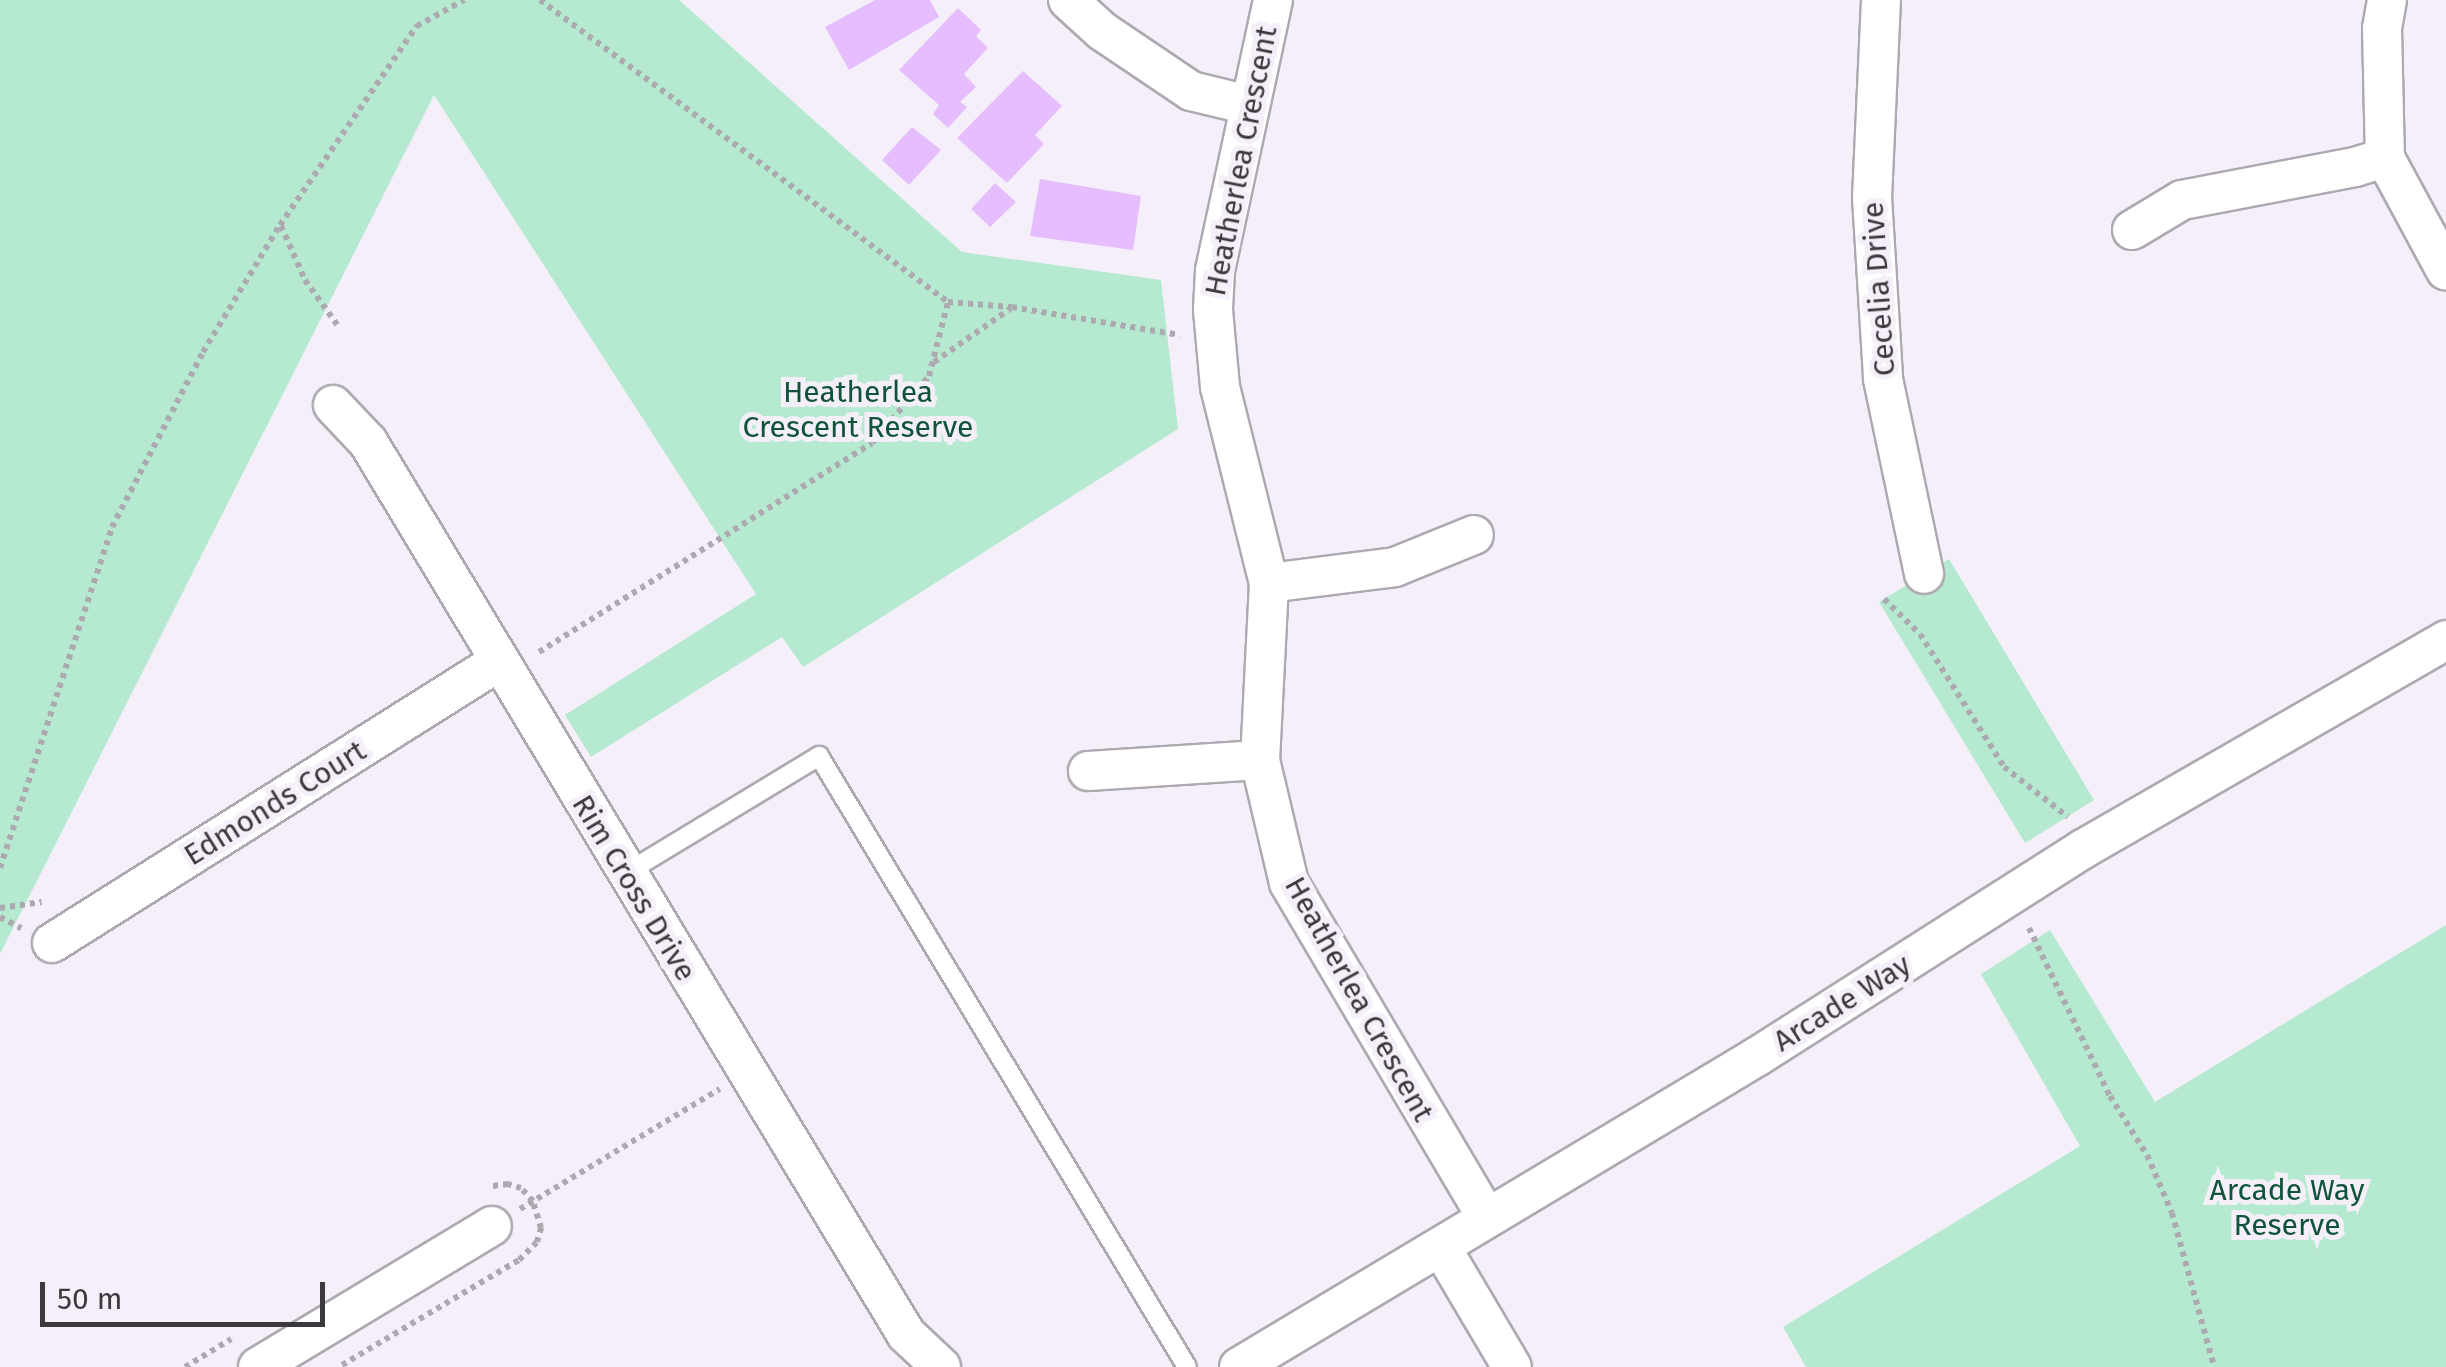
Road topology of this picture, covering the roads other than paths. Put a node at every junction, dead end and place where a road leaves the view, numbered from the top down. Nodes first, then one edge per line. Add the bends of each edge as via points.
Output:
1 (1068, 0) edge
2 (1272, 0) edge
3 (1881, 0) edge
4 (2387, 0) edge
5 (1249, 105) junction
6 (2385, 158) junction
7 (2132, 230) dead end
8 (2446, 272) edge
9 (334, 404) dead end
10 (1474, 534) dead end
11 (1924, 574) dead end
12 (1268, 583) junction
13 (2446, 640) edge
14 (498, 662) junction
15 (1260, 760) junction
16 (1088, 771) dead end
17 (626, 874) junction
18 (52, 943) dead end
19 (1486, 1218) junction
20 (492, 1226) road end
21 (1441, 1246) junction
22 (258, 1367) edge
23 (941, 1367) edge
24 (1187, 1367) edge
25 (1239, 1367) edge
26 (1512, 1367) edge

1 - 5 street via 1191,91
2 - 5 street, Heatherlea Crescent
3 - 11 street, Cecelia Drive via 1872,197 1883,379
4 - 6 street
5 - 12 street, Heatherlea Crescent via 1214,272 1213,310 1220,388
6 - 7 street via 2182,200
6 - 8 street
9 - 14 street, Rim Cross Drive via 368,442
10 - 12 street via 1396,567
12 - 15 street, Heatherlea Crescent
13 - 19 street, Arcade Way via 2083,849 1758,1056
14 - 17 street, Rim Cross Drive
14 - 18 street, Edmonds Court
15 - 16 street
15 - 19 street, Heatherlea Crescent via 1289,883
17 - 23 street, Rim Cross Drive via 906,1334
17 - 24 lane via 819,756
19 - 21 street, Arcade Way
20 - 22 street
21 - 25 street, Arcade Way
21 - 26 street

